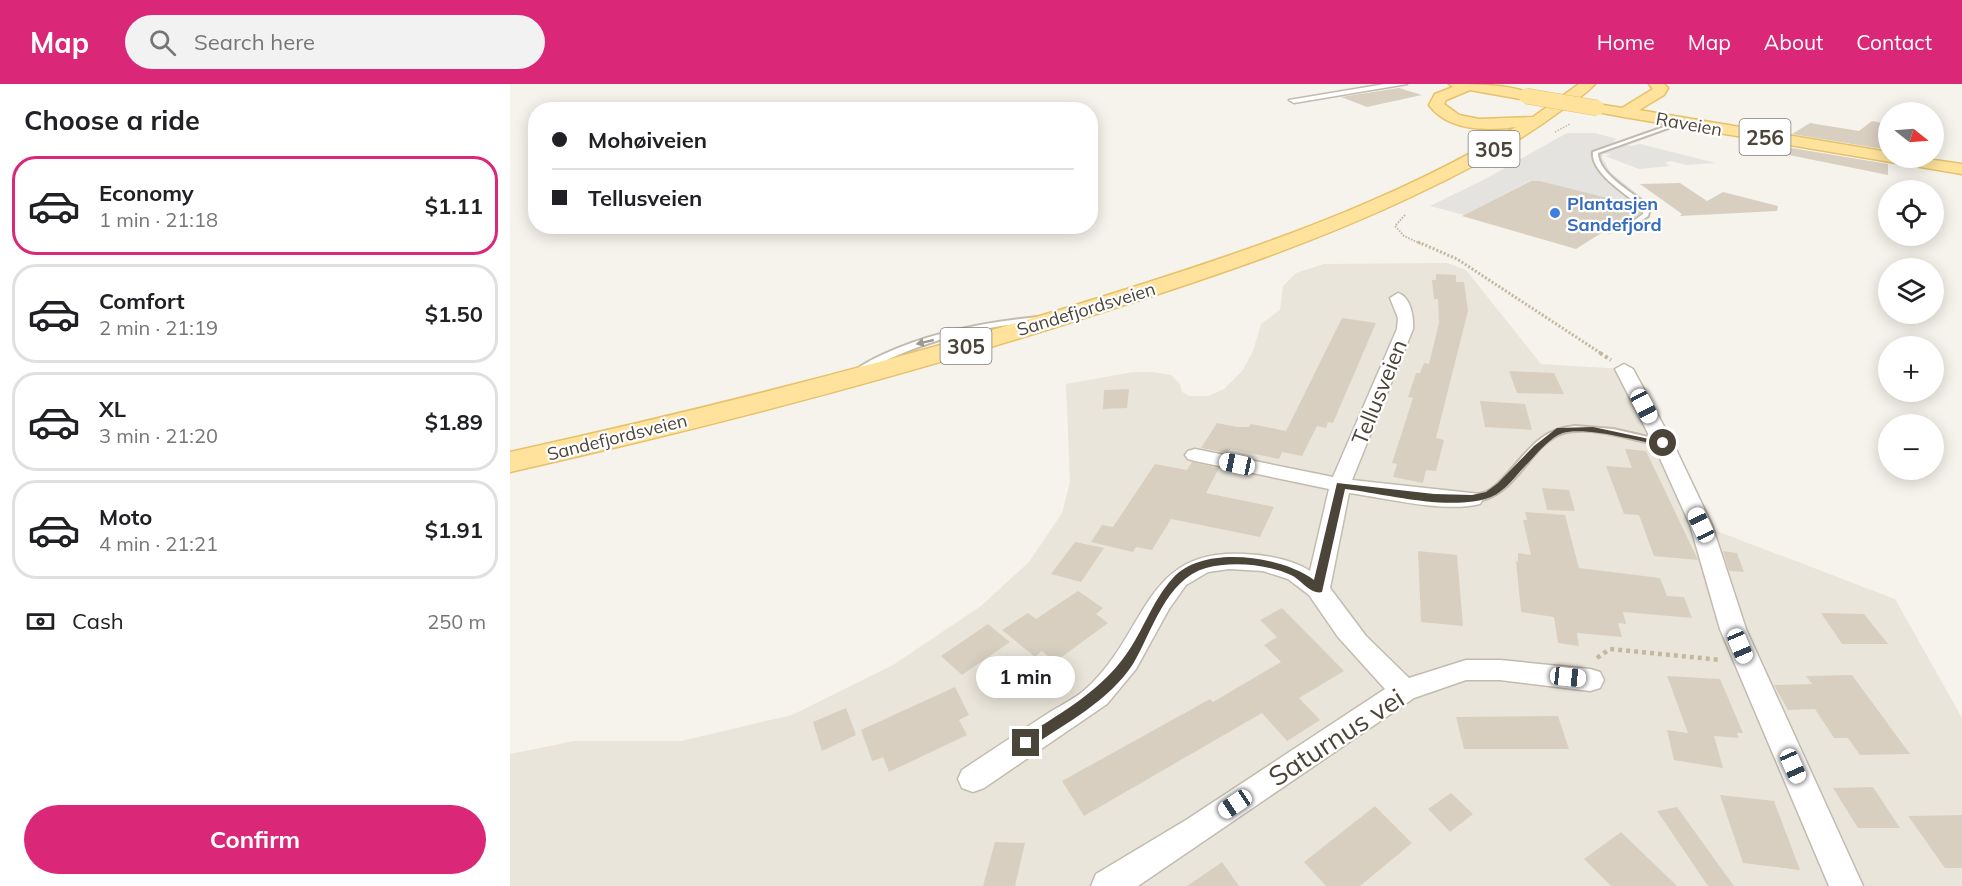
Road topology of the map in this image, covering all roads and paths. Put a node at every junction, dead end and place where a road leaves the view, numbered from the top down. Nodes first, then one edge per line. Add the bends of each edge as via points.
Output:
1 (1403, 84) edge
2 (1451, 84) edge
3 (1578, 84) edge
4 (1588, 84) edge
5 (1656, 84) edge
6 (1662, 84) edge
7 (1463, 85) edge
8 (1294, 100) dead end
9 (1624, 113) junction
10 (1642, 116) junction
11 (1528, 120) junction
12 (1683, 122) junction
13 (1571, 123) dead end
14 (1551, 135) dead end
15 (1496, 140) junction
16 (1878, 155) edge
17 (1944, 164) edge
18 (1960, 166) edge
19 (1411, 200) junction
20 (1633, 224) dead end
21 (1398, 298) dead end
22 (1624, 369) joint
23 (1663, 443) junction
24 (1195, 455) dead end
25 (510, 462) edge
26 (1340, 485) junction
27 (1472, 499) joint
28 (1318, 589) junction
29 (1747, 663) junction
30 (1590, 680) joint
31 (1404, 690) junction
32 (973, 779) dead end
33 (1108, 886) edge
34 (1846, 886) edge

1 - 8 street
2 - 15 main road, 305 via 1431,98 1431,108 1455,120 1495,131
3 - 11 main road, Sandefjordsveien / 305
4 - 19 main road, Sandefjordsveien / 305 via 1544,117
5 - 9 main road via 1659,92
6 - 10 main road via 1668,93
7 - 9 main road, Raveien / 305, bridge
7 - 11 main road, 305 via 1440,97 1436,105 1446,114 1501,126
9 - 10 main road, Raveien / 305
10 - 12 main road, Raveien / 256
11 - 15 main road, Sandefjordsveien / 305
12 - 16 main road, Raveien / 256
12 - 20 lane via 1596,152 1601,171 1647,208 1646,215
13 - 14 path
15 - 19 main road, Sandefjordsveien / 305
17 - 18 main road, Raveien / 256
19 - 22 path via 1395,226 1404,236 1457,259
19 - 25 main road, Sandefjordsveien / 305 via 1333,223 1219,267 1065,317 847,379
21 - 26 street, Tellusveien via 1406,318 1405,329
22 - 23 street
23 - 27 lane via 1593,430 1560,430 1502,485
23 - 29 street via 1701,525
24 - 26 street
26 - 27 street via 1434,498
26 - 28 street, Tellusveien
28 - 31 street via 1340,623
28 - 32 street via 1296,573 1264,563 1229,561 1202,565 1178,579 1159,603 1127,662 1097,696
29 - 30 path via 1610,649 1592,662
29 - 34 street
30 - 31 street, Saturnus vei via 1466,670
31 - 33 street, Saturnus vei

